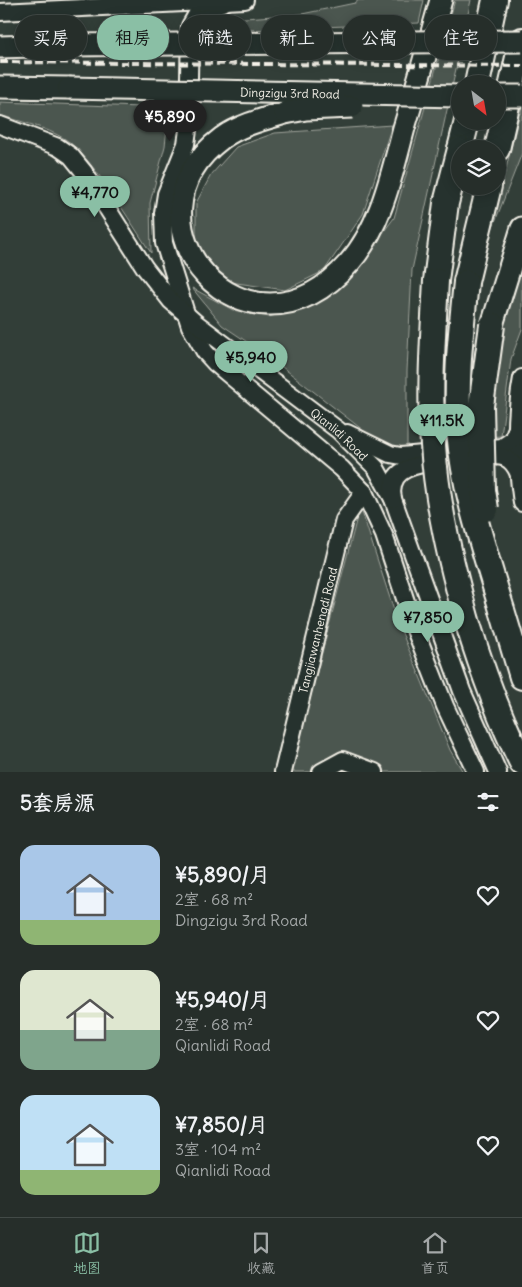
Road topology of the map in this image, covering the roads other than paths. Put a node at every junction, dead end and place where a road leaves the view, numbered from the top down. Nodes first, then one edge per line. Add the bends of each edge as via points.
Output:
1 (245, 0) edge
2 (441, 0) edge
3 (495, 0) edge
4 (225, 2) junction
5 (0, 12) edge
6 (522, 41) edge
7 (0, 46) edge
8 (479, 75) edge
9 (0, 87) edge
10 (451, 96) edge
11 (506, 96) edge
12 (522, 96) edge
13 (451, 106) edge
14 (506, 106) edge
15 (522, 106) edge
16 (410, 107) edge
17 (410, 107) edge
18 (410, 107) edge
19 (410, 107) edge
20 (0, 125) edge
21 (499, 140) edge
22 (451, 184) edge
23 (487, 195) edge
24 (522, 228) edge
25 (185, 312) junction
26 (492, 325) joint
27 (522, 378) edge
28 (338, 430) junction
29 (516, 430) junction
30 (518, 472) junction
31 (364, 492) junction
32 (393, 499) junction
33 (522, 503) edge
34 (502, 610) junction
35 (522, 677) edge
36 (522, 763) edge
37 (283, 772) edge
38 (321, 772) edge
39 (375, 772) edge
40 (476, 772) edge
41 (498, 772) edge

1 - 4 street
2 - 16 main road, bridge
3 - 8 highway
4 - 5 street
4 - 25 street via 198,12 190,26 186,144 170,181 163,213 164,243
6 - 7 main road, bridge
6 - 21 highway
9 - 10 main road, Dingzigu 3rd Road, bridge
11 - 12 main road, bridge
13 - 19 main road, bridge
14 - 15 main road
17 - 18 main road, bridge via 375,219 349,263 330,281 309,295 290,302 256,304 209,281 189,250 180,213 182,193 189,176 206,152 223,138 260,121 306,109
20 - 25 street, Qianlidi Road via 58,147 71,156 145,268 171,301
22 - 36 highway, bridge via 436,281 431,389 433,445 441,511 466,621 500,719
23 - 34 highway, bridge via 466,282 457,372 459,432 473,511
24 - 26 main road
25 - 28 street, Qianlidi Road
25 - 31 street via 199,342 215,363 342,469
26 - 34 highway, bridge via 481,406 483,490
27 - 29 street
28 - 29 street via 400,456 502,447 514,438
28 - 32 street, Qianlidi Road via 376,468
29 - 30 street
30 - 32 street via 513,462 501,455 415,465 398,475 392,490
30 - 33 street
31 - 37 street, Tangjiawanhengdi Road via 344,520
31 - 40 street via 384,535 416,632
32 - 41 street, Qianlidi Road via 462,691
34 - 35 highway
38 - 39 street via 343,760

